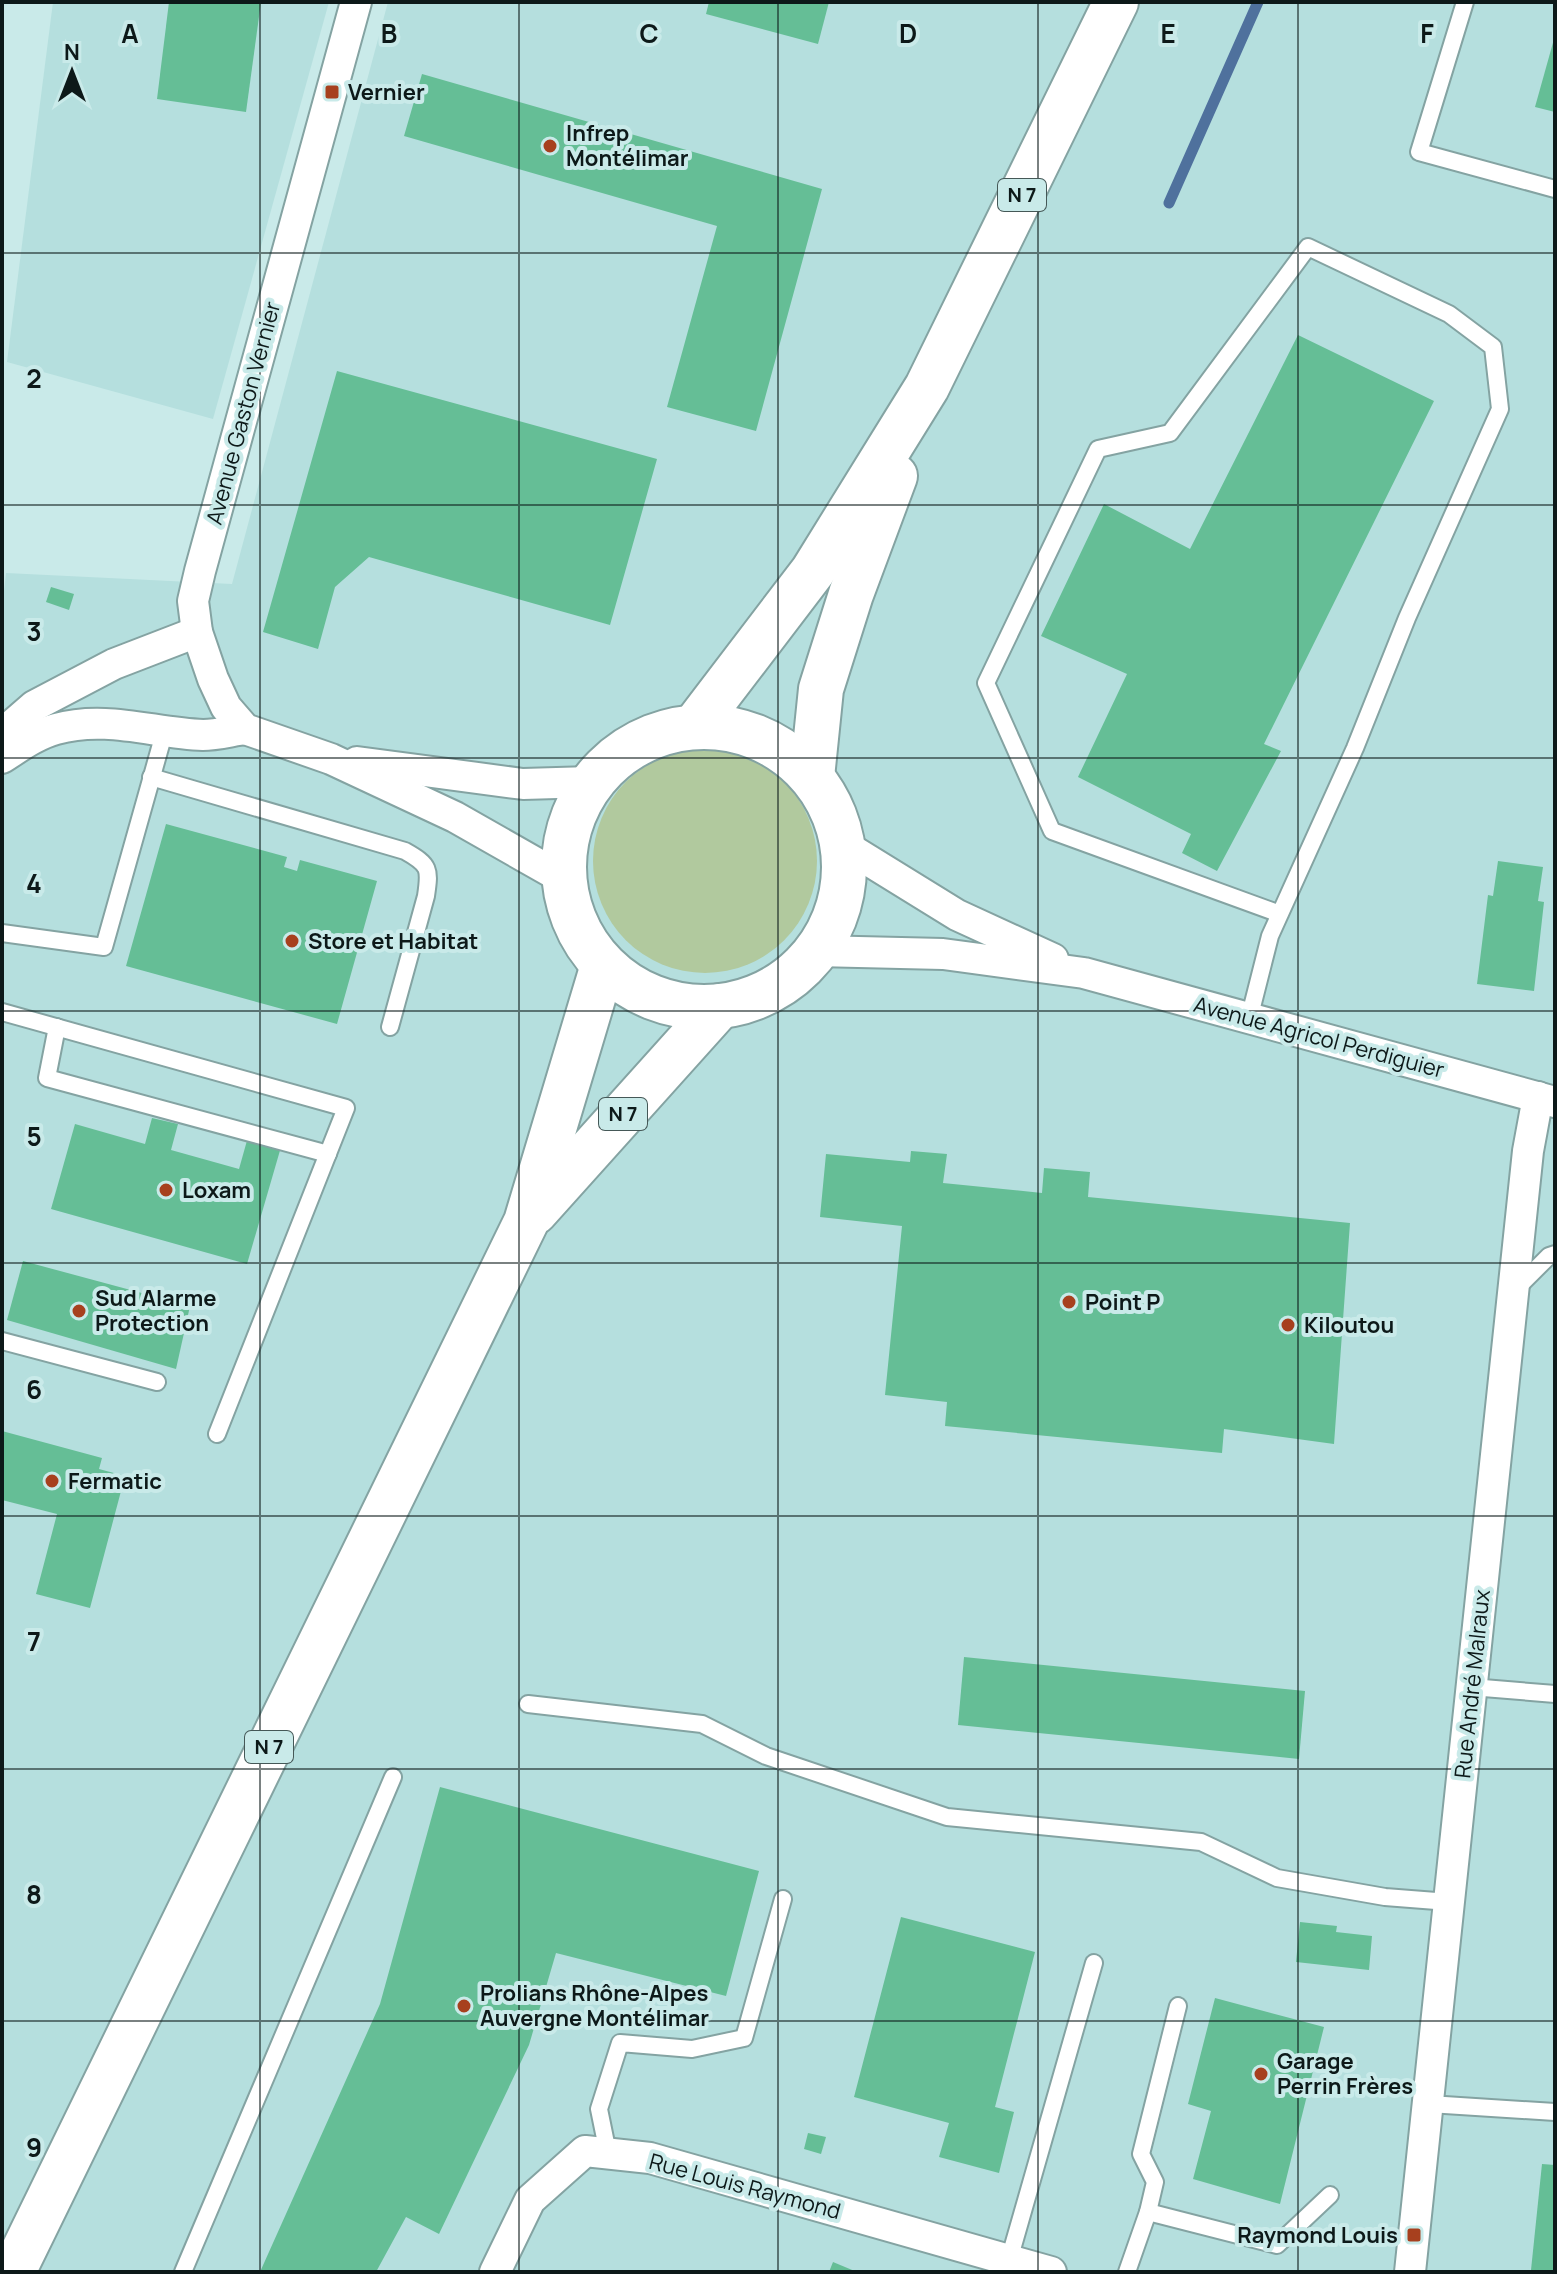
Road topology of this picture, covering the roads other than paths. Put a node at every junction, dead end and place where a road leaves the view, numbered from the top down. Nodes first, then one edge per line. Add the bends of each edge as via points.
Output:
1 (356, 2) edge
2 (1116, 2) edge
3 (1465, 2) edge
4 (1555, 189) edge
5 (927, 387) junction
6 (197, 632) junction
7 (694, 727) junction
8 (245, 729) junction
9 (165, 730) junction
10 (2, 756) edge
11 (331, 759) junction
12 (151, 777) junction
13 (812, 777) junction
14 (591, 782) junction
15 (842, 844) junction
16 (564, 879) junction
17 (1280, 914) junction
18 (2, 933) edge
19 (816, 951) junction
20 (603, 965) junction
21 (1084, 973) junction
22 (720, 1006) junction
23 (2, 1012) edge
24 (1249, 1019) junction
25 (57, 1027) junction
26 (390, 1027) dead end
27 (1546, 1099) edge
28 (328, 1154) junction
29 (526, 1222) junction
30 (1555, 1254) edge
31 (1513, 1292) junction
32 (2, 1341) edge
33 (157, 1382) dead end
34 (217, 1434) dead end
35 (1471, 1687) junction
36 (1555, 1694) edge
37 (528, 1704) dead end
38 (393, 1777) dead end
39 (783, 1899) dead end
40 (1449, 1902) junction
41 (1094, 1963) dead end
42 (1178, 2006) dead end
43 (1429, 2104) junction
44 (1555, 2112) edge
45 (608, 2153) junction
46 (1330, 2195) dead end
47 (1148, 2212) junction
48 (1009, 2260) junction
49 (13, 2272) edge
50 (183, 2272) edge
51 (495, 2272) edge
52 (1051, 2272) edge
53 (1127, 2272) edge
54 (1410, 2272) edge

1 - 6 street, Avenue Gaston Vernier via 200,571 193,601
2 - 5 main road, N 7
3 - 4 lane via 1419,152
5 - 7 main road, N 7 via 813,571
5 - 13 main road, N 7 via 821,689
6 - 8 street, Avenue Gaston Vernier via 219,693
6 - 10 street via 114,664 34,706 11,726
7 - 13 main road via 737,731 778,747
7 - 14 main road via 655,735 620,754
8 - 9 street via 205,735
8 - 11 street
9 - 10 street via 85,724 54,729
9 - 12 lane
11 - 14 street via 523,784
11 - 16 street via 455,817
12 - 18 lane via 104,947
12 - 26 lane via 420,859 429,875 426,896
13 - 15 main road via 832,808
14 - 16 main road via 574,812 565,845
15 - 19 main road via 844,882 834,918
15 - 21 street, Avenue Agricol Perdiguier via 957,915
16 - 20 main road via 570,911
17 - 17 lane via 1500,409 1493,347 1449,314 1308,247 1170,433 1098,449 986,683 1052,831
17 - 24 lane
19 - 21 street, Avenue Agricol Perdiguier via 943,954
19 - 22 main road via 778,984
20 - 22 main road via 637,991 678,1004
20 - 29 main road, N 7
21 - 24 street, Avenue Agricol Perdiguier
22 - 29 main road, N 7
23 - 25 lane
24 - 27 street, Avenue Agricol Perdiguier
25 - 28 lane via 47,1078
25 - 28 lane via 346,1108
27 - 31 street, Rue André Malraux via 1528,1151
28 - 34 lane
29 - 49 main road, N 7
30 - 31 lane
31 - 35 street, Rue André Malraux
32 - 33 lane
35 - 36 lane
35 - 40 street, Rue André Malraux
37 - 40 lane via 702,1724 766,1756 947,1817 1201,1842 1277,1878
38 - 50 lane
39 - 45 lane via 744,2038 692,2049 620,2043 599,2109
40 - 43 street, Rue André Malraux
41 - 48 lane
42 - 47 lane via 1141,2154 1155,2182
43 - 44 lane
43 - 54 street, Rue André Malraux
45 - 48 street, Rue Louis Raymond via 650,2158
45 - 51 street, Rue Louis Raymond via 585,2151 530,2200
46 - 47 lane via 1277,2245
47 - 53 lane
48 - 52 street, Rue Louis Raymond

